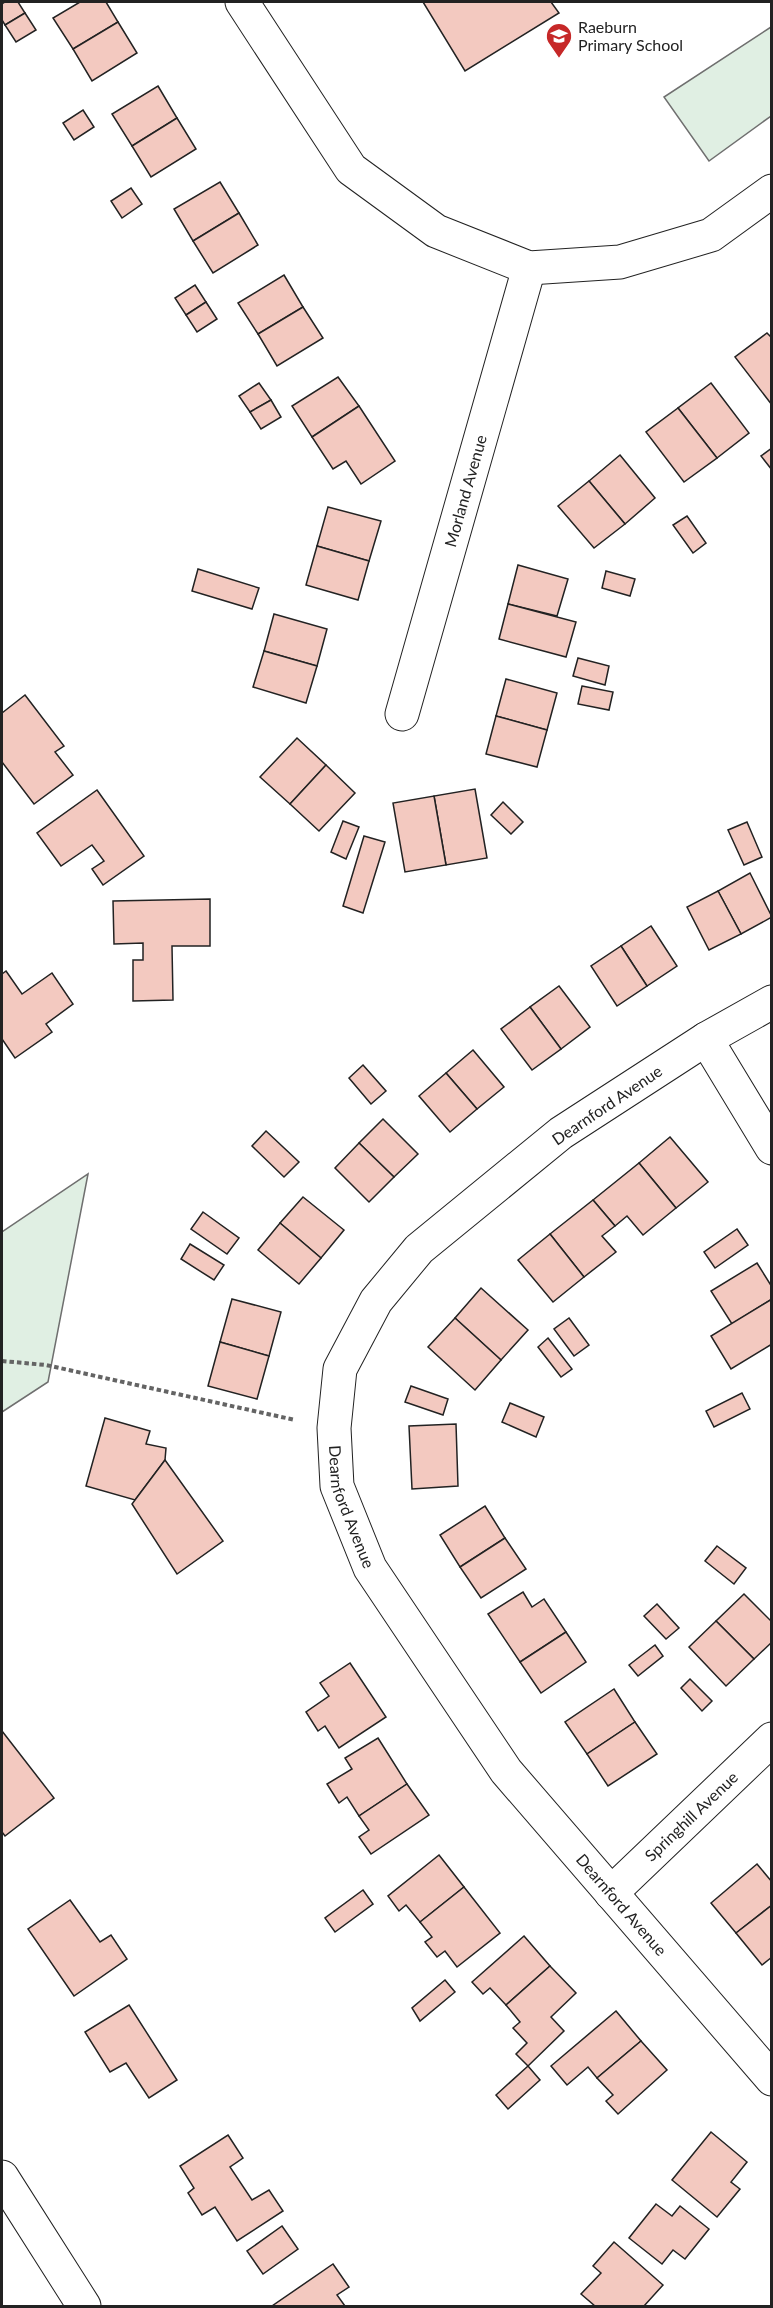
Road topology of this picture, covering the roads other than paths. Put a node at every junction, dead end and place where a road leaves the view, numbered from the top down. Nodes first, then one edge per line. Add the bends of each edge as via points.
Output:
1 (242, 2) edge
2 (771, 191) edge
3 (529, 268) junction
4 (402, 714) dead end
5 (771, 1002) edge
6 (706, 1039) junction
7 (771, 1148) edge
8 (771, 1739) edge
9 (611, 1893) junction
10 (771, 2079) edge
11 (2, 2177) edge
12 (84, 2307) edge

1 - 3 street via 351,169 436,231
2 - 3 street via 711,236 620,262
3 - 4 street, Morland Avenue
5 - 6 street, Dearnford Avenue
6 - 7 street
6 - 9 street, Dearnford Avenue via 561,1133 419,1249 376,1301 340,1369 334,1428 337,1486 370,1568 506,1772
8 - 9 street, Springhill Avenue
9 - 10 street, Dearnford Avenue
11 - 12 street

